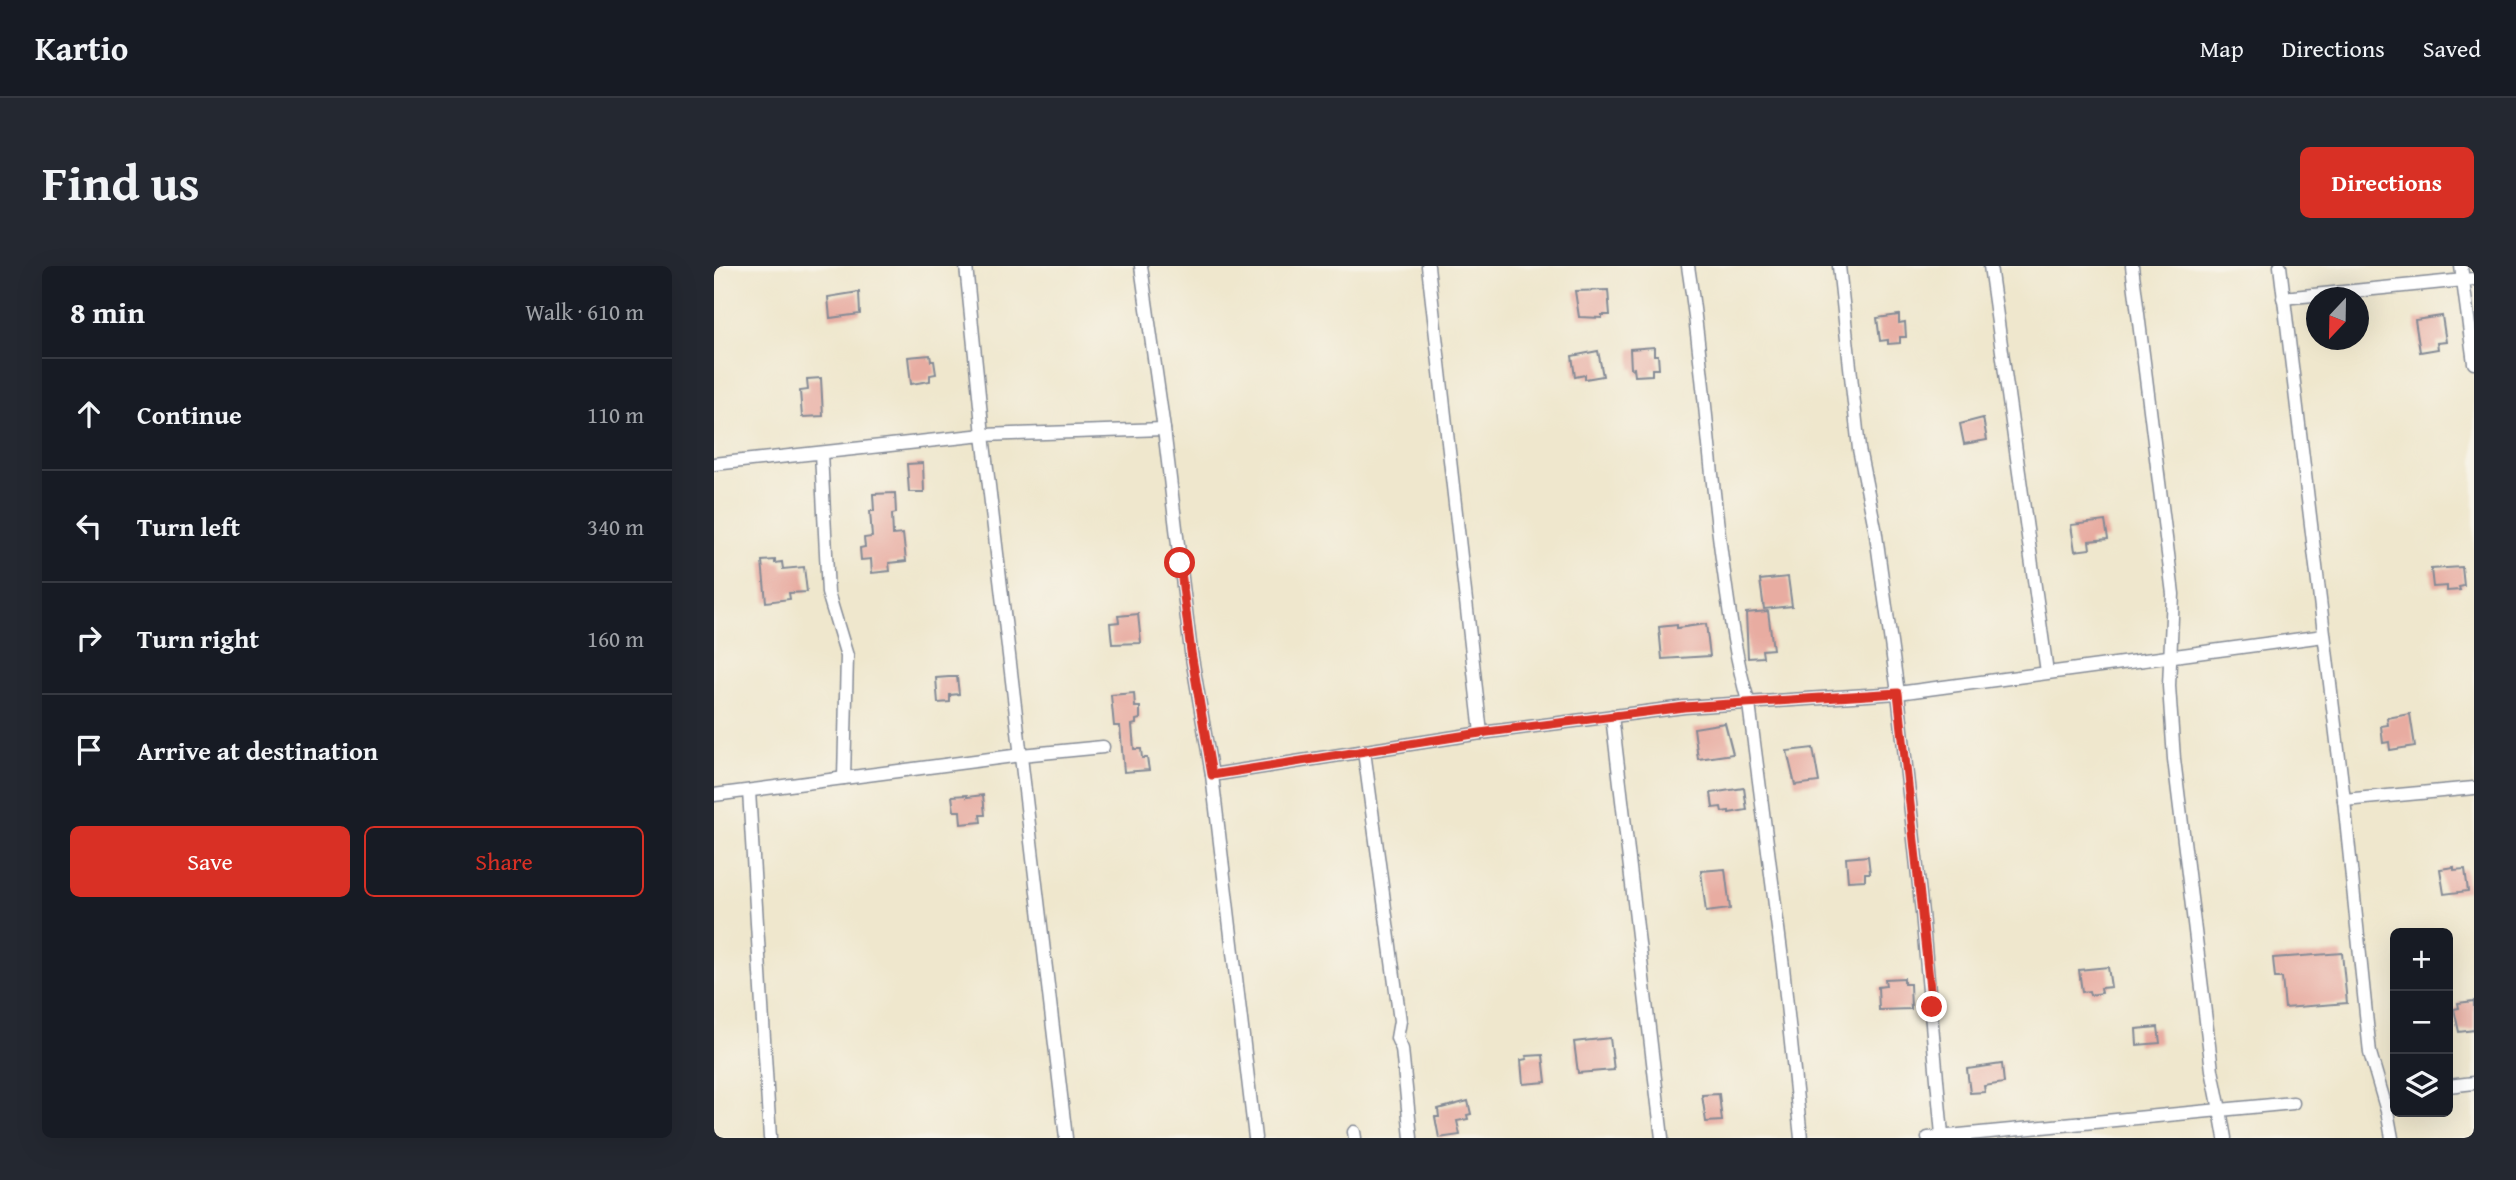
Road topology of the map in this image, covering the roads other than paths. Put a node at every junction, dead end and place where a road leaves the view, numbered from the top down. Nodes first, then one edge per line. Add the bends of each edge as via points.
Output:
1 (966, 266) edge
2 (1141, 266) edge
3 (1428, 266) edge
4 (1688, 266) edge
5 (1839, 266) edge
6 (1990, 266) edge
7 (2132, 266) edge
8 (2280, 266) edge
9 (2461, 266) edge
10 (2469, 280) edge
11 (2283, 298) junction
12 (2474, 363) edge
13 (1164, 429) junction
14 (983, 435) junction
15 (821, 453) junction
16 (714, 464) edge
17 (2324, 636) junction
18 (2170, 655) junction
19 (2047, 673) junction
20 (1898, 693) junction
21 (1749, 704) junction
22 (1612, 716) junction
23 (1480, 733) junction
24 (1103, 747) dead end
25 (1364, 751) junction
26 (1021, 755) junction
27 (1212, 775) junction
28 (844, 778) junction
29 (2474, 788) edge
30 (749, 791) junction
31 (714, 795) edge
32 (2344, 800) junction
33 (2474, 1083) edge
34 (2453, 1085) edge
35 (2390, 1093) edge
36 (2381, 1094) junction
37 (2293, 1103) dead end
38 (2220, 1110) junction
39 (1942, 1135) junction
40 (770, 1138) edge
41 (1066, 1138) edge
42 (1255, 1138) edge
43 (1411, 1138) edge
44 (1662, 1138) edge
45 (1801, 1138) edge
46 (1928, 1138) edge
47 (2225, 1138) edge
48 (2392, 1138) edge

1 - 14 street
2 - 13 street
3 - 23 street
4 - 21 street via 1718,532 1733,639
5 - 20 street via 1859,449
6 - 19 street
7 - 18 street via 2172,594
8 - 11 street
9 - 10 street
10 - 11 street
10 - 12 street
11 - 17 street
13 - 14 street
13 - 27 street via 1191,652
14 - 15 street
14 - 26 street
15 - 16 street
15 - 28 street via 828,593 847,656
17 - 18 street
17 - 32 street
18 - 19 street
18 - 38 street via 2174,759
19 - 20 street
20 - 21 street
20 - 39 street
21 - 22 street
21 - 45 street
22 - 23 street
22 - 44 street
23 - 25 street
24 - 26 street
25 - 27 street
25 - 43 street
26 - 28 street
26 - 41 street
27 - 42 street
28 - 30 street
29 - 32 street
30 - 31 street
30 - 40 street
32 - 36 street via 2370,1053
33 - 34 street
35 - 36 street
36 - 48 street
37 - 38 street
38 - 39 street
38 - 47 street
39 - 46 street

